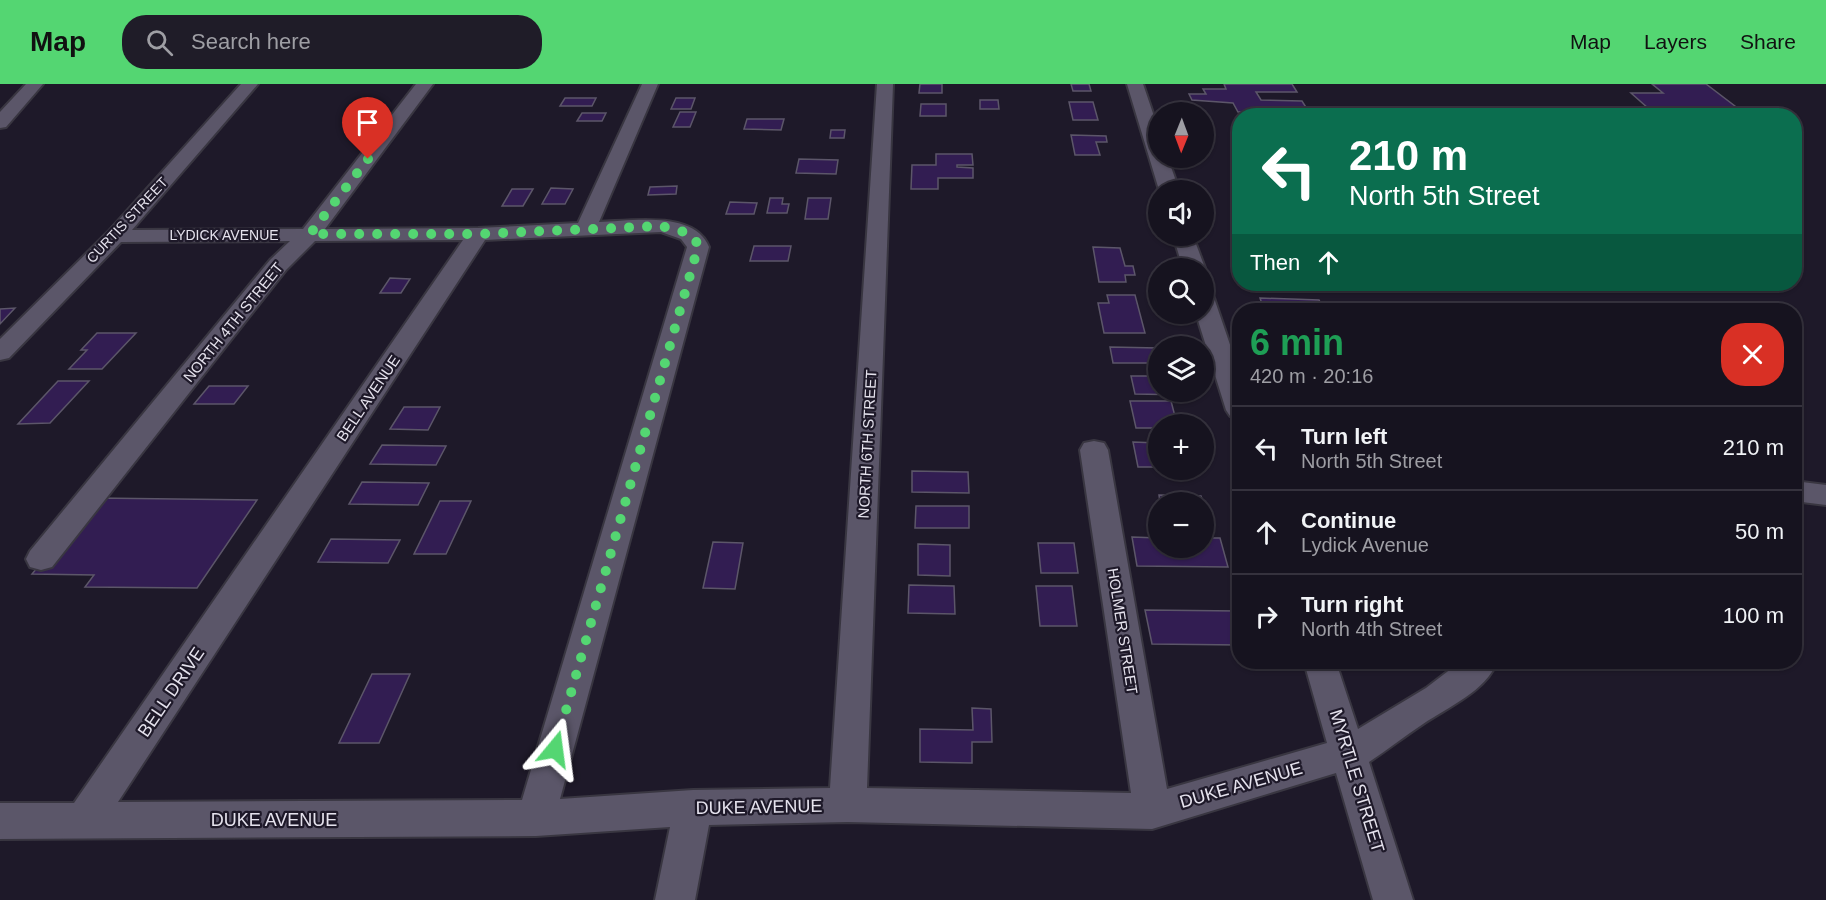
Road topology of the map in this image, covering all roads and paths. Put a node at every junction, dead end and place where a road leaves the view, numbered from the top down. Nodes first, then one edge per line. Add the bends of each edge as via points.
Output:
1 (35, 84) edge
2 (250, 84) edge
3 (425, 84) edge
4 (650, 84) edge
5 (885, 84) edge
6 (1135, 84) edge
7 (0, 123) edge
8 (1165, 180) edge
9 (585, 230) junction
10 (310, 234) junction
11 (478, 234) junction
12 (114, 236) junction
13 (1211, 324) edge
14 (5, 342) edge
15 (1232, 388) edge
16 (1094, 450) dead end
17 (1802, 492) edge
18 (1826, 495) edge
19 (41, 559) dead end
20 (257, 563) joint
21 (1322, 669) edge
22 (1474, 669) edge
23 (1349, 753) junction
24 (848, 805) junction
25 (693, 808) junction
26 (1152, 811) junction
27 (536, 818) junction
28 (0, 821) edge
29 (84, 821) junction
30 (675, 900) edge
31 (1392, 900) edge

1 - 7 street
2 - 12 street, CURTIS STREET
3 - 10 street, NORTH 4TH STREET
4 - 9 street
5 - 24 street, NORTH 6TH STREET
6 - 8 street
9 - 11 street, LYDICK AVENUE
9 - 27 street, LYDICK AVENUE via 661,226 689,234 697,240 698,247
10 - 11 street, LYDICK AVENUE
10 - 12 street, LYDICK AVENUE
10 - 19 street, NORTH 4TH STREET via 278,265
11 - 20 street, BELL AVENUE
12 - 14 street, CURTIS STREET
13 - 15 street
16 - 26 street, HOLMER STREET
17 - 18 street
20 - 29 street, BELL DRIVE
21 - 23 street, MYRTLE STREET
22 - 23 street, DUKE AVENUE via 1438,698
23 - 26 street, DUKE AVENUE
23 - 31 street, MYRTLE STREET
24 - 25 street, DUKE AVENUE
24 - 26 street, DUKE AVENUE
25 - 27 street, DUKE AVENUE
25 - 30 street
27 - 29 street, DUKE AVENUE
28 - 29 street, DUKE AVENUE

